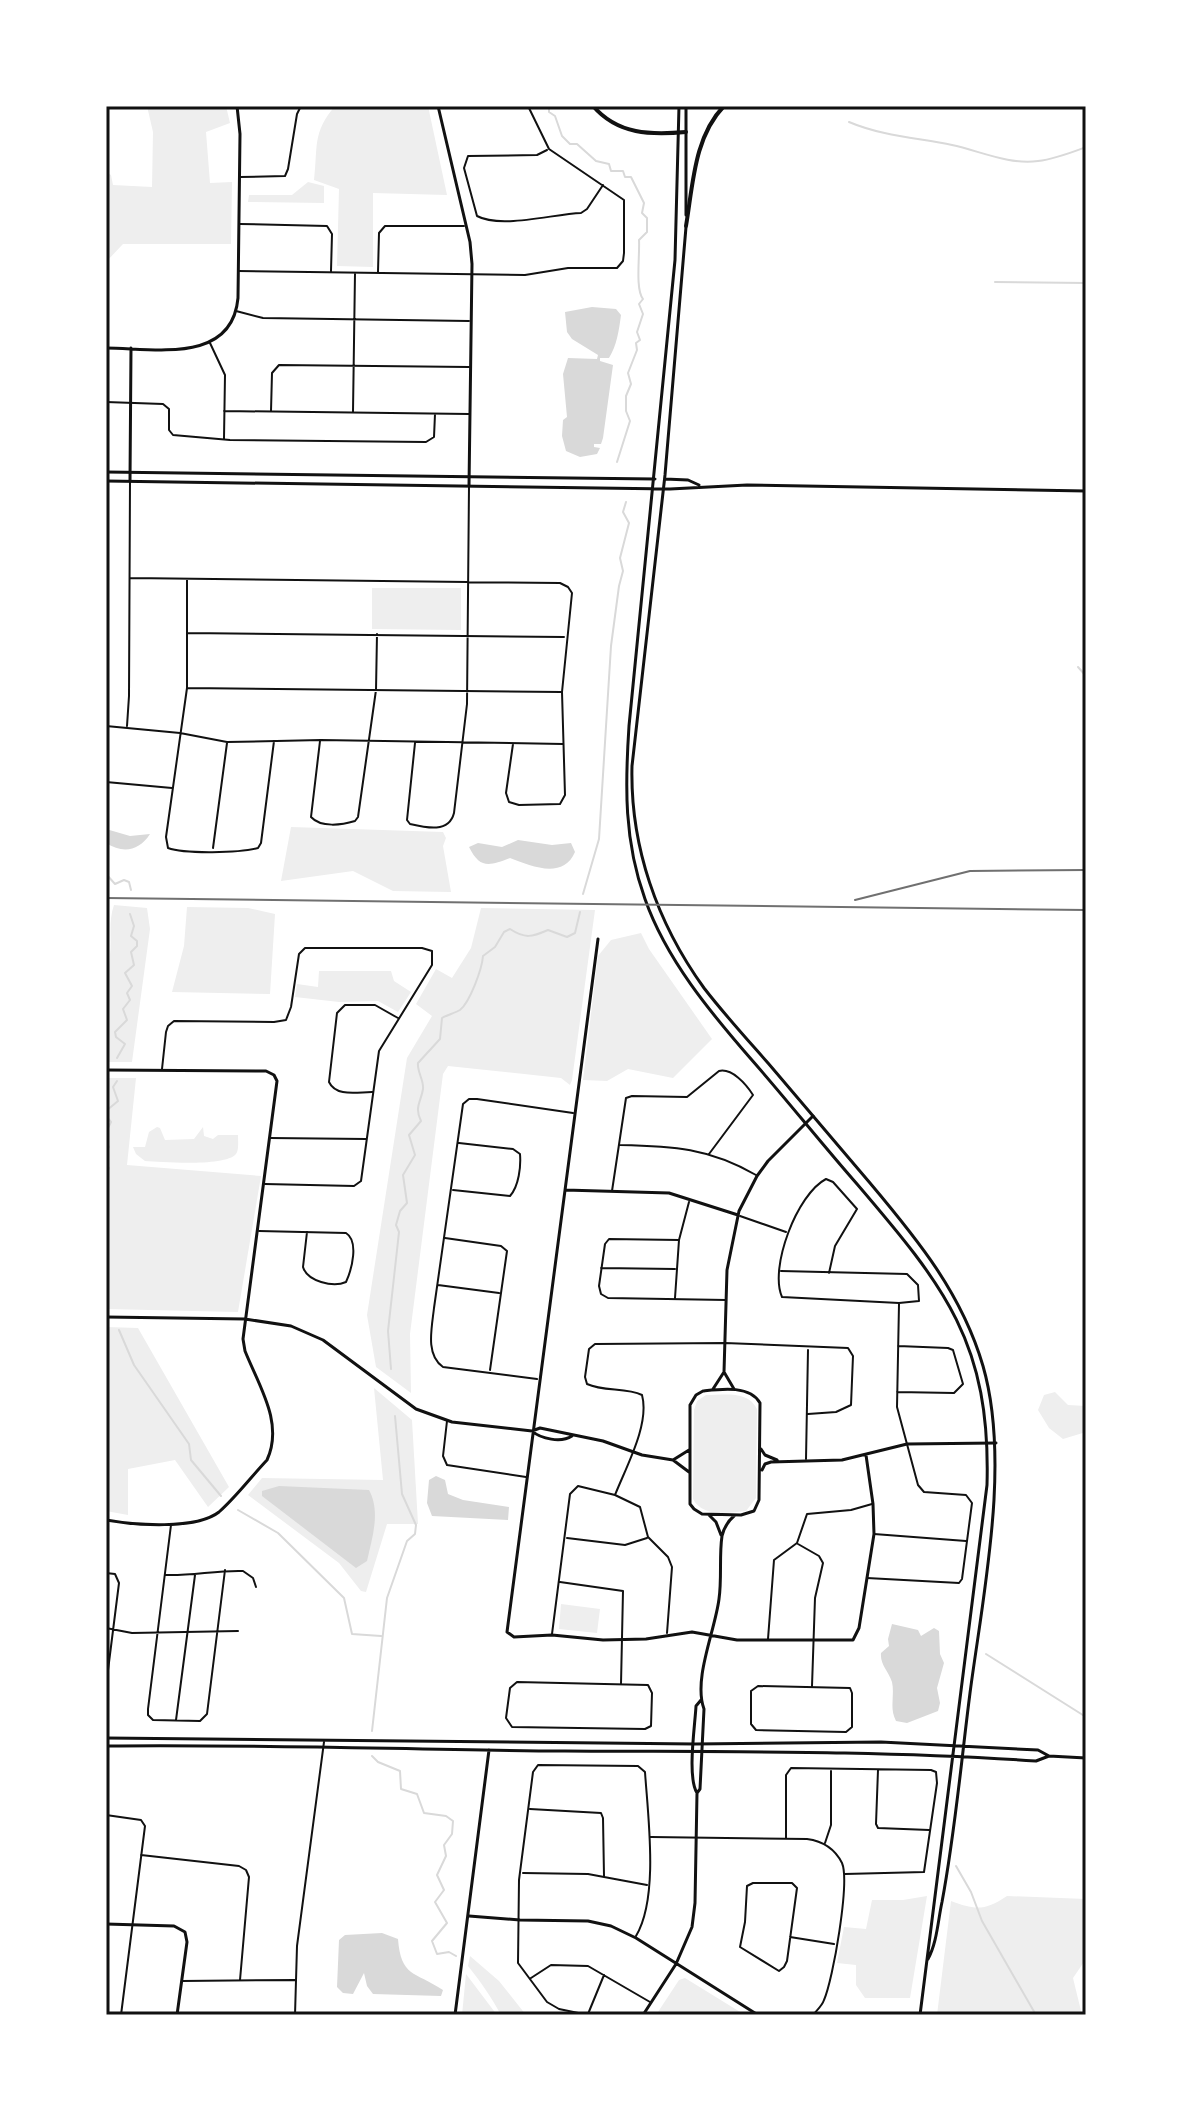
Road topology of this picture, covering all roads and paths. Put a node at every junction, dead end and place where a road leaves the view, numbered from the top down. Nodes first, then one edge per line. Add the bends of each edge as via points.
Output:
1 (237, 106) edge
2 (301, 106) edge
3 (438, 106) edge
4 (528, 106) edge
5 (593, 106) edge
6 (679, 106) edge
7 (686, 106) edge
8 (724, 106) edge
9 (686, 132) junction
10 (679, 133) junction
11 (549, 149) junction
12 (240, 177) junction
13 (603, 185) junction
14 (239, 224) junction
15 (466, 226) junction
16 (686, 226) junction
17 (238, 271) junction
18 (331, 272) junction
19 (355, 272) junction
20 (378, 272) junction
21 (472, 273) junction
22 (236, 311) junction
23 (354, 319) junction
24 (470, 321) junction
25 (210, 343) junction
26 (106, 348) edge
27 (131, 348) junction
28 (354, 366) junction
29 (469, 367) junction
30 (106, 402) edge
31 (130, 402) junction
32 (224, 411) junction
33 (271, 412) junction
34 (353, 413) junction
35 (435, 414) junction
36 (469, 414) junction
37 (224, 439) junction
38 (106, 472) edge
39 (130, 472) junction
40 (469, 477) junction
41 (665, 477) junction
42 (655, 479) junction
43 (106, 481) edge
44 (130, 481) junction
45 (699, 485) junction
46 (469, 486) junction
47 (654, 488) junction
48 (664, 488) junction
49 (1086, 491) edge
50 (130, 578) junction
51 (187, 579) junction
52 (468, 582) junction
53 (187, 633) junction
54 (377, 634) junction
55 (467, 636) junction
56 (565, 637) junction
57 (187, 688) junction
58 (376, 690) junction
59 (467, 691) junction
60 (562, 692) junction
61 (106, 726) edge
62 (127, 728) junction
63 (180, 733) junction
64 (321, 740) junction
65 (274, 741) junction
66 (369, 741) junction
67 (227, 742) junction
68 (415, 743) junction
69 (463, 744) junction
70 (513, 744) junction
71 (564, 744) junction
72 (106, 782) edge
73 (173, 788) junction
74 (212, 850) junction
75 (598, 939) dead end
76 (398, 1018) junction
77 (106, 1070) edge
78 (162, 1070) junction
79 (374, 1092) junction
80 (574, 1113) junction
81 (813, 1116) junction
82 (805, 1123) junction
83 (270, 1138) junction
84 (368, 1139) junction
85 (457, 1142) junction
86 (618, 1145) junction
87 (709, 1154) junction
88 (757, 1176) junction
89 (264, 1184) junction
90 (451, 1190) junction
91 (564, 1190) junction
92 (612, 1192) junction
93 (690, 1198) junction
94 (738, 1215) junction
95 (258, 1231) junction
96 (307, 1232) junction
97 (788, 1232) junction
98 (444, 1238) junction
99 (679, 1240) junction
100 (601, 1268) junction
101 (676, 1269) junction
102 (781, 1271) junction
103 (829, 1273) junction
104 (437, 1285) junction
105 (500, 1293) junction
106 (675, 1299) junction
107 (726, 1300) junction
108 (899, 1303) junction
109 (106, 1317) edge
110 (245, 1319) junction
111 (725, 1343) junction
112 (897, 1346) junction
113 (808, 1347) junction
114 (724, 1372) junction
115 (489, 1373) junction
116 (539, 1379) junction
117 (711, 1390) junction
118 (736, 1391) junction
119 (896, 1392) junction
120 (808, 1414) junction
121 (448, 1420) junction
122 (532, 1431) junction
123 (572, 1436) junction
124 (988, 1443) junction
125 (996, 1443) junction
126 (907, 1444) junction
127 (761, 1448) junction
128 (689, 1450) junction
129 (631, 1452) junction
130 (866, 1455) junction
131 (673, 1460) junction
132 (781, 1461) junction
133 (806, 1461) junction
134 (689, 1472) junction
135 (760, 1473) junction
136 (526, 1477) junction
137 (615, 1495) junction
138 (873, 1504) junction
139 (709, 1515) junction
140 (735, 1515) junction
141 (106, 1520) edge
142 (172, 1523) junction
143 (874, 1534) junction
144 (648, 1537) junction
145 (565, 1538) junction
146 (722, 1538) junction
147 (967, 1541) junction
148 (797, 1543) junction
149 (225, 1570) junction
150 (106, 1573) edge
151 (165, 1574) junction
152 (195, 1575) junction
153 (867, 1578) junction
154 (559, 1582) junction
155 (256, 1587) dead end
156 (106, 1628) edge
157 (113, 1629) junction
158 (218, 1631) junction
159 (238, 1631) dead end
160 (158, 1632) junction
161 (188, 1632) junction
162 (552, 1635) junction
163 (667, 1635) junction
164 (711, 1636) junction
165 (621, 1640) junction
166 (768, 1641) junction
167 (811, 1641) junction
168 (621, 1684) junction
169 (106, 1686) edge
170 (812, 1687) junction
171 (701, 1700) junction
172 (176, 1720) junction
173 (106, 1738) edge
174 (324, 1739) junction
175 (695, 1744) junction
176 (703, 1744) junction
177 (955, 1744) junction
178 (964, 1745) junction
179 (106, 1746) edge
180 (323, 1748) junction
181 (489, 1750) junction
182 (702, 1752) junction
183 (694, 1753) junction
184 (953, 1755) junction
185 (963, 1755) junction
186 (1049, 1756) junction
187 (1086, 1758) edge
188 (831, 1770) junction
189 (878, 1770) junction
190 (697, 1793) junction
191 (528, 1809) junction
192 (106, 1815) edge
193 (930, 1830) junction
194 (649, 1837) junction
195 (696, 1837) junction
196 (786, 1838) junction
197 (825, 1844) junction
198 (141, 1855) junction
199 (520, 1873) junction
200 (845, 1874) junction
201 (604, 1876) junction
202 (648, 1885) junction
203 (469, 1916) junction
204 (520, 1920) junction
205 (106, 1924) edge
206 (133, 1924) junction
207 (790, 1937) junction
208 (636, 1938) junction
209 (836, 1945) junction
210 (926, 1962) junction
211 (676, 1964) junction
212 (604, 1974) junction
213 (530, 1979) junction
214 (240, 1980) junction
215 (297, 1980) junction
216 (182, 1981) junction
217 (651, 2002) junction
218 (121, 2015) edge
219 (177, 2015) edge
220 (295, 2015) edge
221 (455, 2015) edge
222 (588, 2015) edge
223 (643, 2015) edge
224 (758, 2015) edge
225 (813, 2015) edge
226 (920, 2015) edge

1 - 12 main road
2 - 12 street via 285,176
3 - 15 main road
4 - 11 street
5 - 10 highway via 619,127
6 - 10 main road
7 - 9 main road
8 - 16 highway via 707,128 698,153
9 - 10 highway
9 - 16 main road
10 - 42 main road via 675,260
11 - 13 street
11 - 13 street via 537,155 468,156 464,168 477,216 529,219 581,213
12 - 14 main road
13 - 21 street via 626,202 623,261 617,268
14 - 17 main road
14 - 18 street via 327,226 332,234
15 - 20 street via 385,226 379,233
15 - 21 main road
16 - 41 main road
17 - 18 street
17 - 22 main road
18 - 19 street
19 - 20 street
19 - 23 street
20 - 21 street
21 - 24 main road
22 - 23 street via 260,318
22 - 25 main road via 227,329
23 - 24 street
23 - 28 street
24 - 29 main road
25 - 27 main road via 188,349
25 - 32 street via 224,371
26 - 27 main road
27 - 31 main road
28 - 29 street
28 - 33 street via 279,365 272,373
28 - 34 street
29 - 36 main road
30 - 31 street
31 - 37 street via 166,405 173,435
31 - 39 main road
32 - 33 street
32 - 37 street
33 - 34 street
34 - 35 street
35 - 36 street
35 - 37 street via 434,437 426,442
36 - 40 main road
38 - 39 main road
39 - 40 main road
39 - 44 main road
40 - 42 main road
40 - 46 main road
41 - 42 main road
41 - 45 main road
41 - 48 main road
42 - 47 main road
43 - 44 main road
44 - 46 main road
44 - 50 street
45 - 48 main road
45 - 49 main road
46 - 47 main road
46 - 52 street
47 - 48 main road
47 - 82 main road via 625,786 633,862 652,916 691,985
48 - 81 main road via 632,766 639,848 667,925 696,975
50 - 51 street
50 - 62 street
51 - 52 street
51 - 53 street
52 - 55 street
52 - 56 street via 568,587 572,593
53 - 54 street
53 - 57 street
54 - 55 street
54 - 58 street
55 - 56 street
55 - 59 street
56 - 60 street
57 - 58 street
57 - 63 street
58 - 59 street
58 - 66 street
59 - 60 street
59 - 69 street
60 - 71 street
61 - 62 street
62 - 63 street
63 - 67 street
63 - 73 street
64 - 65 street
64 - 66 street
64 - 66 street via 311,814 315,821 329,824 358,817
65 - 67 street
65 - 74 street via 260,846
66 - 68 street
67 - 74 street
68 - 69 street
68 - 69 street via 406,815 410,824 429,827 452,822
69 - 70 street
70 - 71 street
70 - 71 street via 506,793 509,802 519,805 560,804 565,795
72 - 73 street
73 - 74 street via 168,848
75 - 80 main road
76 - 78 street via 432,965 429,949 305,948 299,954 286,1020 174,1021 166,1032
76 - 79 street via 379,1051
76 - 79 street via 375,1005 345,1005 337,1013 331,1087 339,1092
77 - 78 main road
78 - 83 main road via 274,1075
79 - 84 street
80 - 85 street via 472,1099 462,1106
80 - 91 main road
81 - 82 main road
81 - 125 main road via 907,1227 951,1289 985,1370
82 - 88 main road
82 - 124 main road via 936,1281 972,1356
83 - 84 street
83 - 89 main road
84 - 89 street via 357,1184
85 - 90 street
85 - 90 street via 513,1149 520,1154 520,1163 510,1196
86 - 87 street via 683,1147
86 - 87 street via 628,1097 687,1097 725,1070 753,1095
86 - 92 street
87 - 88 street
88 - 94 main road
89 - 95 main road
90 - 98 street
91 - 92 main road
91 - 116 main road
92 - 93 main road
93 - 94 main road
93 - 99 street
94 - 97 street
94 - 107 main road
95 - 96 street
95 - 110 main road
96 - 96 street via 304,1273 339,1285 346,1282 351,1236
97 - 102 street
97 - 103 street via 816,1186 826,1179 833,1182 857,1209 835,1246
98 - 104 street
98 - 105 street via 505,1248
99 - 100 street via 609,1239
99 - 101 street
100 - 101 street
100 - 106 street via 599,1291 604,1297
101 - 106 street
102 - 103 street
102 - 108 street via 779,1289 785,1298
103 - 108 street via 907,1274 918,1285 919,1301
104 - 105 street
104 - 115 street via 434,1358 443,1367
105 - 115 street
106 - 107 street
107 - 111 main road
108 - 112 street
109 - 110 main road
110 - 121 main road via 313,1335 405,1403
110 - 142 main road via 245,1351 273,1422 271,1450 218,1512 194,1522
111 - 113 street
111 - 114 main road
111 - 129 street via 590,1346 587,1384 636,1392 643,1398 642,1423
112 - 119 street
112 - 119 street via 953,1350 963,1384 954,1393
113 - 120 street
113 - 120 street via 848,1348 853,1356 851,1405
114 - 117 main road
114 - 118 main road
115 - 116 street
116 - 122 main road
117 - 118 main road
117 - 128 main road via 699,1392 691,1402
118 - 127 main road via 759,1399
119 - 126 street
120 - 133 street
121 - 122 main road
121 - 136 street via 443,1456 447,1465
122 - 123 main road
122 - 123 main road via 538,1437
122 - 136 main road
123 - 129 main road
124 - 125 main road
124 - 126 main road
124 - 177 main road
125 - 178 main road
126 - 130 main road
126 - 147 street via 920,1489 971,1498
127 - 132 main road
127 - 135 main road
128 - 131 main road
128 - 134 main road
129 - 131 main road
129 - 137 street
130 - 133 main road
130 - 138 main road
131 - 134 main road
132 - 133 main road
132 - 135 main road via 765,1464
134 - 139 main road via 690,1504
135 - 140 main road via 757,1508
136 - 162 main road via 505,1627 508,1634 525,1638
137 - 144 street via 640,1507
137 - 145 street via 583,1486 573,1489
138 - 143 main road
138 - 148 street via 809,1512
139 - 140 main road
139 - 146 main road
140 - 146 main road
141 - 142 main road
142 - 151 street
143 - 147 street
143 - 153 main road
144 - 145 street via 625,1545
144 - 163 street via 672,1567
145 - 154 street
146 - 164 main road via 721,1587
147 - 153 street via 958,1584
148 - 166 street via 774,1560
148 - 167 street via 823,1563
149 - 152 street
149 - 155 street via 247,1573
149 - 158 street
150 - 157 street via 119,1579
151 - 152 street
151 - 160 street
152 - 161 street
153 - 167 main road via 856,1637 848,1642
154 - 162 street
154 - 165 street via 623,1591
156 - 157 street
157 - 160 street
157 - 169 street
158 - 159 street
158 - 161 street
158 - 172 street via 207,1714 200,1721
160 - 161 street
160 - 172 street via 148,1715 153,1720
161 - 172 street
162 - 165 main road
163 - 164 main road
163 - 165 main road
164 - 166 main road
164 - 171 main road
165 - 168 street
166 - 167 main road
167 - 170 street
168 - 168 street via 650,1687 649,1728 515,1728 507,1721 510,1688 517,1682
170 - 170 street via 850,1688 849,1730 752,1726 755,1686
171 - 175 main road via 696,1706
171 - 176 main road
173 - 174 main road
174 - 175 main road
174 - 180 street
175 - 176 main road
175 - 183 main road
176 - 177 main road
176 - 182 main road
177 - 178 main road
177 - 184 main road
178 - 185 main road
178 - 186 main road via 1038,1750
179 - 180 main road
180 - 181 main road
180 - 215 street
181 - 183 main road
181 - 203 main road
182 - 183 main road
182 - 184 main road
182 - 190 main road
183 - 190 main road
184 - 185 main road
184 - 210 main road
185 - 186 main road via 1036,1761
185 - 210 main road via 948,1868
186 - 187 main road
188 - 189 street
188 - 196 street via 795,1767 787,1772
188 - 197 street via 831,1825
189 - 193 street via 878,1828
189 - 193 street via 936,1772
190 - 195 main road
191 - 194 street via 538,1765 638,1766 645,1772
191 - 199 street
191 - 201 street via 601,1813
192 - 198 street via 143,1822
193 - 200 street via 921,1874
194 - 195 street
194 - 202 street
195 - 196 street
195 - 211 main road via 694,1918
196 - 197 street
197 - 200 street
198 - 206 street
198 - 214 street via 246,1870
199 - 201 street
199 - 204 street
200 - 209 street
201 - 202 street
202 - 208 street via 647,1913
203 - 204 main road
203 - 221 main road
204 - 208 main road via 588,1921
204 - 213 street via 518,1963
205 - 206 main road
206 - 216 main road via 174,1926 185,1932
206 - 218 street
207 - 207 street via 787,1961 779,1971 741,1949 748,1884 796,1885
207 - 209 street
208 - 211 main road
209 - 225 street via 829,1989
210 - 226 main road
211 - 217 main road
211 - 224 main road
212 - 213 street via 588,1966 551,1965
212 - 217 street
212 - 222 street
213 - 222 street via 552,2006
214 - 215 street
214 - 216 street
215 - 220 street
216 - 219 main road
217 - 223 main road

